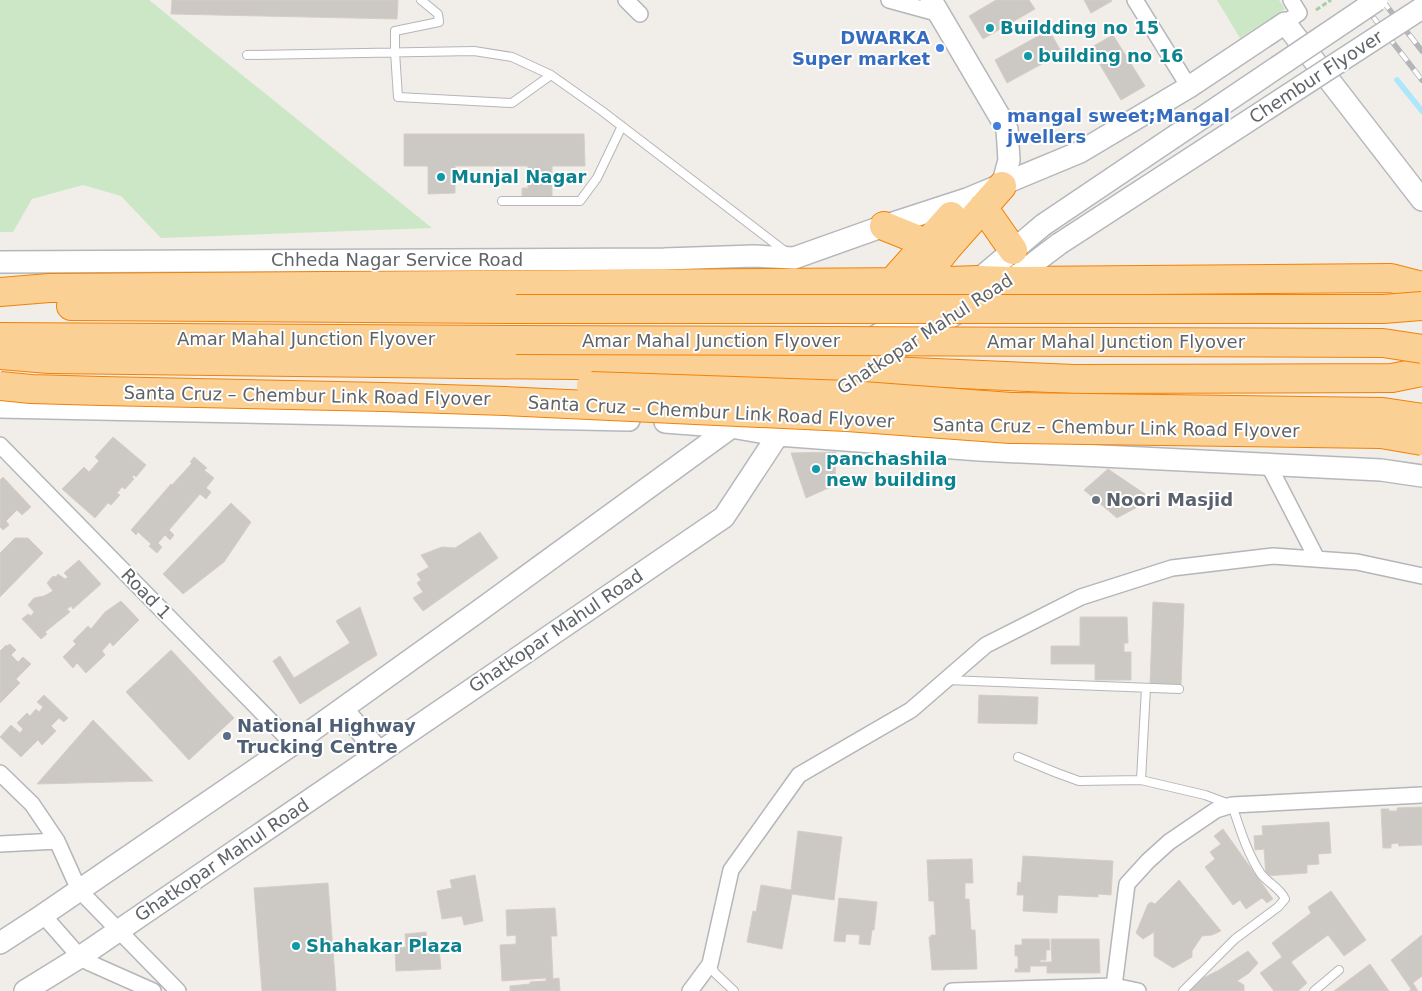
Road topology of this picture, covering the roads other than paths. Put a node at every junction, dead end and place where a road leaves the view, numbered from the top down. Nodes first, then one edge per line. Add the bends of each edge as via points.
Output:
1 (420, 0) edge
2 (626, 0) edge
3 (888, 0) edge
4 (1135, 0) edge
5 (1291, 0) edge
6 (1378, 0) edge
7 (936, 7) edge
8 (1422, 8) edge
9 (640, 14) dead end
10 (1285, 23) junction
11 (395, 52) junction
12 (247, 55) dead end
13 (551, 75) junction
14 (1189, 88) junction
15 (622, 126) junction
16 (1002, 186) junction
17 (1422, 200) edge
18 (502, 201) dead end
19 (975, 203) junction
20 (1043, 225) joint
21 (884, 226) junction
22 (926, 243) junction
23 (1059, 244) joint
24 (1013, 250) junction
25 (794, 258) junction
26 (0, 262) edge
27 (978, 280) junction
28 (1010, 281) junction
29 (892, 282) junction
30 (920, 282) junction
31 (783, 283) junction
32 (829, 283) junction
33 (1422, 286) edge
34 (0, 292) edge
35 (0, 306) edge
36 (1422, 306) edge
37 (0, 337) edge
38 (1422, 348) edge
39 (0, 355) edge
40 (0, 368) edge
41 (753, 368) junction
42 (861, 370) junction
43 (1422, 372) edge
44 (805, 373) junction
45 (0, 386) edge
46 (0, 407) edge
47 (1422, 418) edge
48 (731, 427) junction
49 (778, 435) junction
50 (1422, 441) edge
51 (0, 445) edge
52 (1268, 464) junction
53 (1422, 476) edge
54 (1317, 559) junction
55 (1422, 576) edge
56 (945, 680) junction
57 (1146, 688) junction
58 (1180, 689) dead end
59 (342, 709) junction
60 (293, 744) junction
61 (379, 752) junction
62 (1018, 757) dead end
63 (0, 773) edge
64 (1141, 780) junction
65 (1422, 795) edge
66 (1232, 805) junction
67 (57, 841) junction
68 (0, 844) edge
69 (79, 890) junction
70 (43, 915) junction
71 (118, 931) junction
72 (0, 943) edge
73 (80, 957) junction
74 (710, 964) junction
75 (1338, 970) dead end
76 (1114, 986) junction
77 (25, 991) edge
78 (153, 991) edge
79 (178, 991) edge
80 (690, 991) edge
81 (734, 991) edge
82 (952, 991) edge
83 (1137, 991) edge
84 (1183, 991) edge
85 (1314, 991) edge

1 - 11 lane via 438,14 438,22 395,31
2 - 9 street
3 - 7 street
4 - 14 street
5 - 10 street via 1299,13
6 - 20 street, Chembur Flyover, bridge
7 - 16 street via 1007,129 1009,160
8 - 23 street, Chembur Flyover, bridge
10 - 14 street
10 - 17 street
11 - 12 lane
11 - 13 lane via 474,51 512,57
11 - 13 lane via 398,97 512,103
13 - 15 lane
14 - 16 street via 1080,152
15 - 18 lane via 597,178 580,200
15 - 25 lane
16 - 19 highway
19 - 21 street
19 - 22 highway
19 - 24 highway
19 - 30 highway
20 - 24 street, Ghatkopar Mahul Road
21 - 22 highway
21 - 25 street
22 - 29 highway
23 - 28 street, Ghatkopar Mahul Road
24 - 27 street, Ghatkopar Mahul Road
25 - 26 street, Chheda Nagar Service Road
25 - 31 street
27 - 28 highway
27 - 30 highway
27 - 44 street, Ghatkopar Mahul Road
28 - 33 highway via 1391,278
28 - 42 street, Ghatkopar Mahul Road
29 - 30 highway
29 - 32 highway
31 - 32 highway
31 - 34 highway via 49,288
31 - 41 street
32 - 44 street
35 - 36 highway, Amar Mahal Junction Flyover, bridge via 516,309 1383,309
37 - 38 highway, Amar Mahal Junction Flyover, bridge via 1373,343
39 - 41 highway via 49,359
40 - 47 highway, Santa Cruz – Chembur Link Road Flyover, bridge via 48,374 503,383 849,395 1011,407 1383,412
41 - 44 highway
41 - 48 street
42 - 43 highway via 1074,379 1392,378
42 - 44 highway
42 - 49 street, Ghatkopar Mahul Road
44 - 48 street, Ghatkopar Mahul Road
44 - 49 street
45 - 50 highway, Santa Cruz – Chembur Link Road Flyover, bridge via 505,401 847,418 1010,430 1381,434
46 - 48 street via 614,420
48 - 49 street
48 - 59 street, Ghatkopar Mahul Road
49 - 52 street via 980,450
49 - 61 street, Ghatkopar Mahul Road via 724,517
51 - 60 street, Road 1
52 - 53 street via 1381,470
52 - 54 street
54 - 55 street via 1357,562
54 - 56 street via 1273,556 1172,568 1080,597 986,645
56 - 57 lane
56 - 74 street via 912,710 799,775 731,870
57 - 58 lane
57 - 64 lane
59 - 60 street, Ghatkopar Mahul Road
59 - 61 street
60 - 69 street, Ghatkopar Mahul Road
61 - 71 street, Ghatkopar Mahul Road
62 - 64 lane via 1079,780
63 - 67 street via 32,804
64 - 66 lane
65 - 66 street
66 - 76 street via 1216,810 1169,842 1127,884
66 - 84 lane via 1256,866 1285,899 1235,939
67 - 68 street
67 - 69 street
69 - 70 street, Ghatkopar Mahul Road
69 - 71 street
70 - 72 street, Ghatkopar Mahul Road
70 - 73 street
71 - 73 street, Ghatkopar Mahul Road
71 - 79 street
73 - 77 street, Ghatkopar Mahul Road
73 - 78 street
74 - 80 street
74 - 81 lane
75 - 85 lane
76 - 82 street
76 - 83 street

